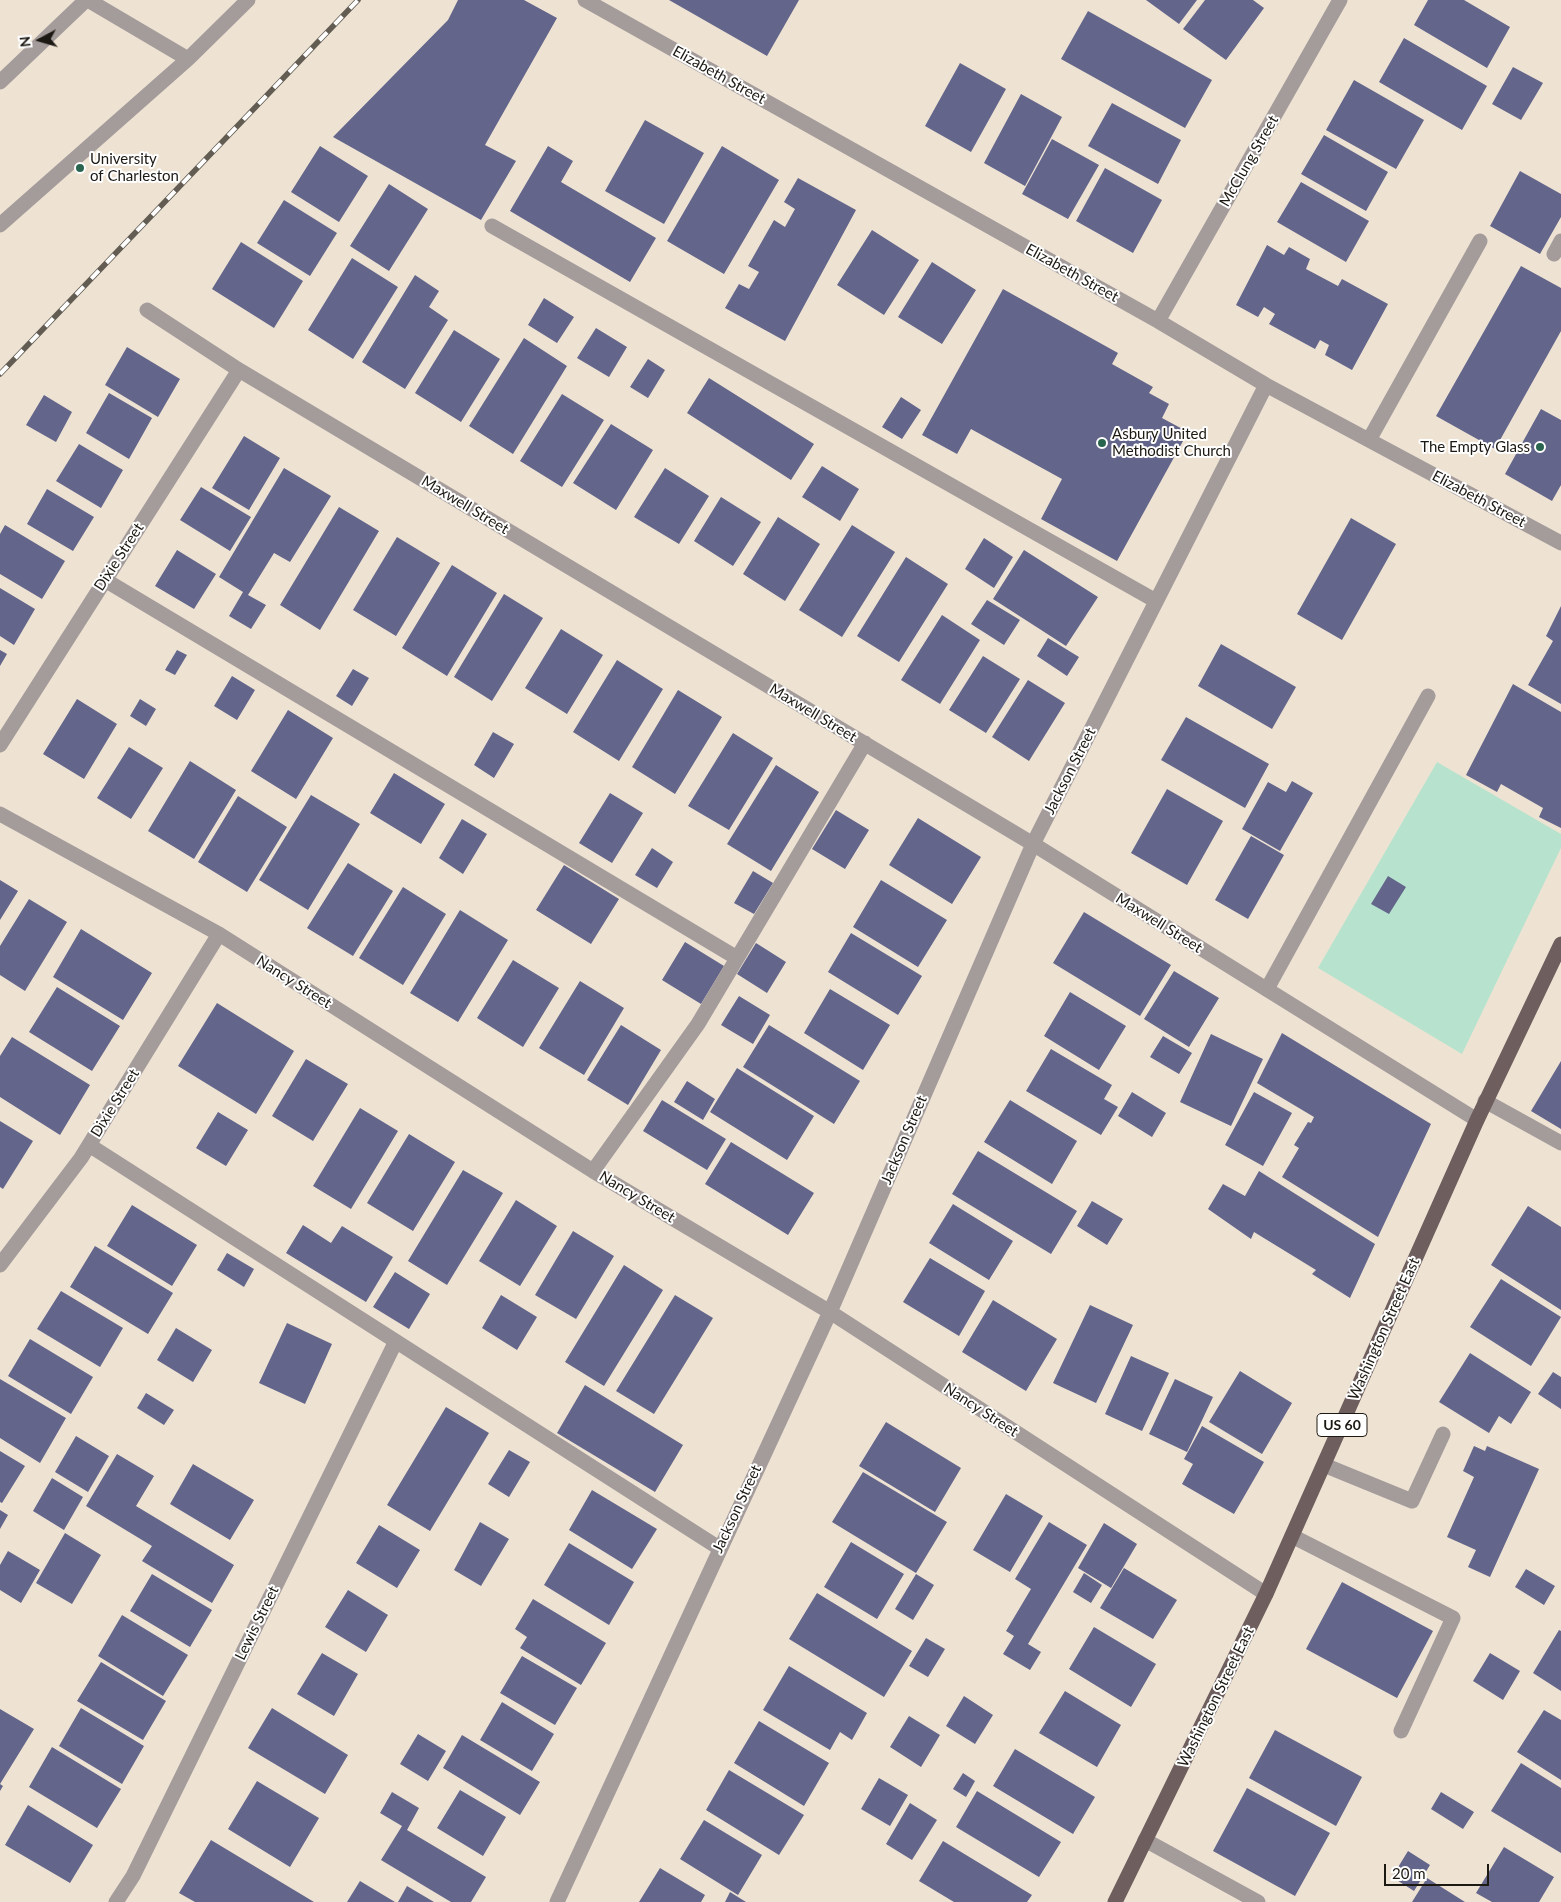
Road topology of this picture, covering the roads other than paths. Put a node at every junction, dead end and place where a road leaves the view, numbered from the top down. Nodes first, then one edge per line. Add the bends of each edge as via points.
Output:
1 (87, 0) edge
2 (248, 0) edge
3 (585, 0) edge
4 (1339, 0) edge
5 (188, 59) junction
6 (0, 82) edge
7 (0, 225) edge
8 (492, 226) dead end
9 (1480, 241) dead end
10 (147, 310) dead end
11 (1158, 321) junction
12 (239, 370) junction
13 (1266, 386) junction
14 (1369, 440) junction
15 (1561, 543) edge
16 (105, 580) junction
17 (1156, 601) junction
18 (1428, 696) dead end
19 (865, 744) junction
20 (0, 745) edge
21 (0, 814) edge
22 (1033, 844) junction
23 (219, 934) junction
24 (1561, 944) edge
25 (738, 958) junction
26 (1267, 989) junction
27 (1485, 1101) junction
28 (1477, 1120) junction
29 (1561, 1143) edge
30 (89, 1145) junction
31 (593, 1171) junction
32 (0, 1265) edge
33 (830, 1312) junction
34 (395, 1343) junction
35 (1443, 1434) dead end
36 (1324, 1465) junction
37 (1292, 1536) junction
38 (719, 1548) junction
39 (1266, 1594) junction
40 (1401, 1731) dead end
41 (1145, 1840) junction
42 (116, 1902) edge
43 (557, 1902) edge
44 (1115, 1902) edge
45 (1258, 1902) edge

1 - 5 street
1 - 6 street
2 - 5 street
3 - 11 street, Elizabeth Street
4 - 11 street, McClung Street
5 - 7 street
8 - 17 street
9 - 14 street
10 - 12 street, Maxwell Street
11 - 13 street, Elizabeth Street
12 - 16 street, Dixie Street
12 - 19 street, Maxwell Street
13 - 14 street, Elizabeth Street
13 - 17 street, Jackson Street
14 - 15 street, Elizabeth Street
16 - 20 street, Dixie Street
16 - 25 street
17 - 22 street, Jackson Street
18 - 26 street
19 - 22 street, Maxwell Street
19 - 25 street
21 - 23 street, Nancy Street
22 - 26 street, Maxwell Street
22 - 33 street, Jackson Street
23 - 30 street, Dixie Street
23 - 31 street, Nancy Street
24 - 27 main road, Washington Street East / US 60
25 - 31 street via 698,1024
26 - 28 street, Maxwell Street
27 - 28 main road, Washington Street East / US 60
27 - 29 street
28 - 36 main road, Washington Street East / US 60
30 - 32 street, Dixie Street
30 - 34 street
31 - 33 street, Nancy Street
33 - 38 street, Jackson Street
33 - 39 street, Nancy Street
34 - 38 street
34 - 42 street, Lewis Street via 133,1876
35 - 36 street via 1412,1501
36 - 37 main road, Washington Street East / US 60
37 - 39 main road, Washington Street East / US 60
37 - 40 street via 1453,1618
38 - 43 street, Jackson Street
39 - 41 main road, Washington Street East / US 60
41 - 44 main road, Washington Street East / US 60
41 - 45 street

